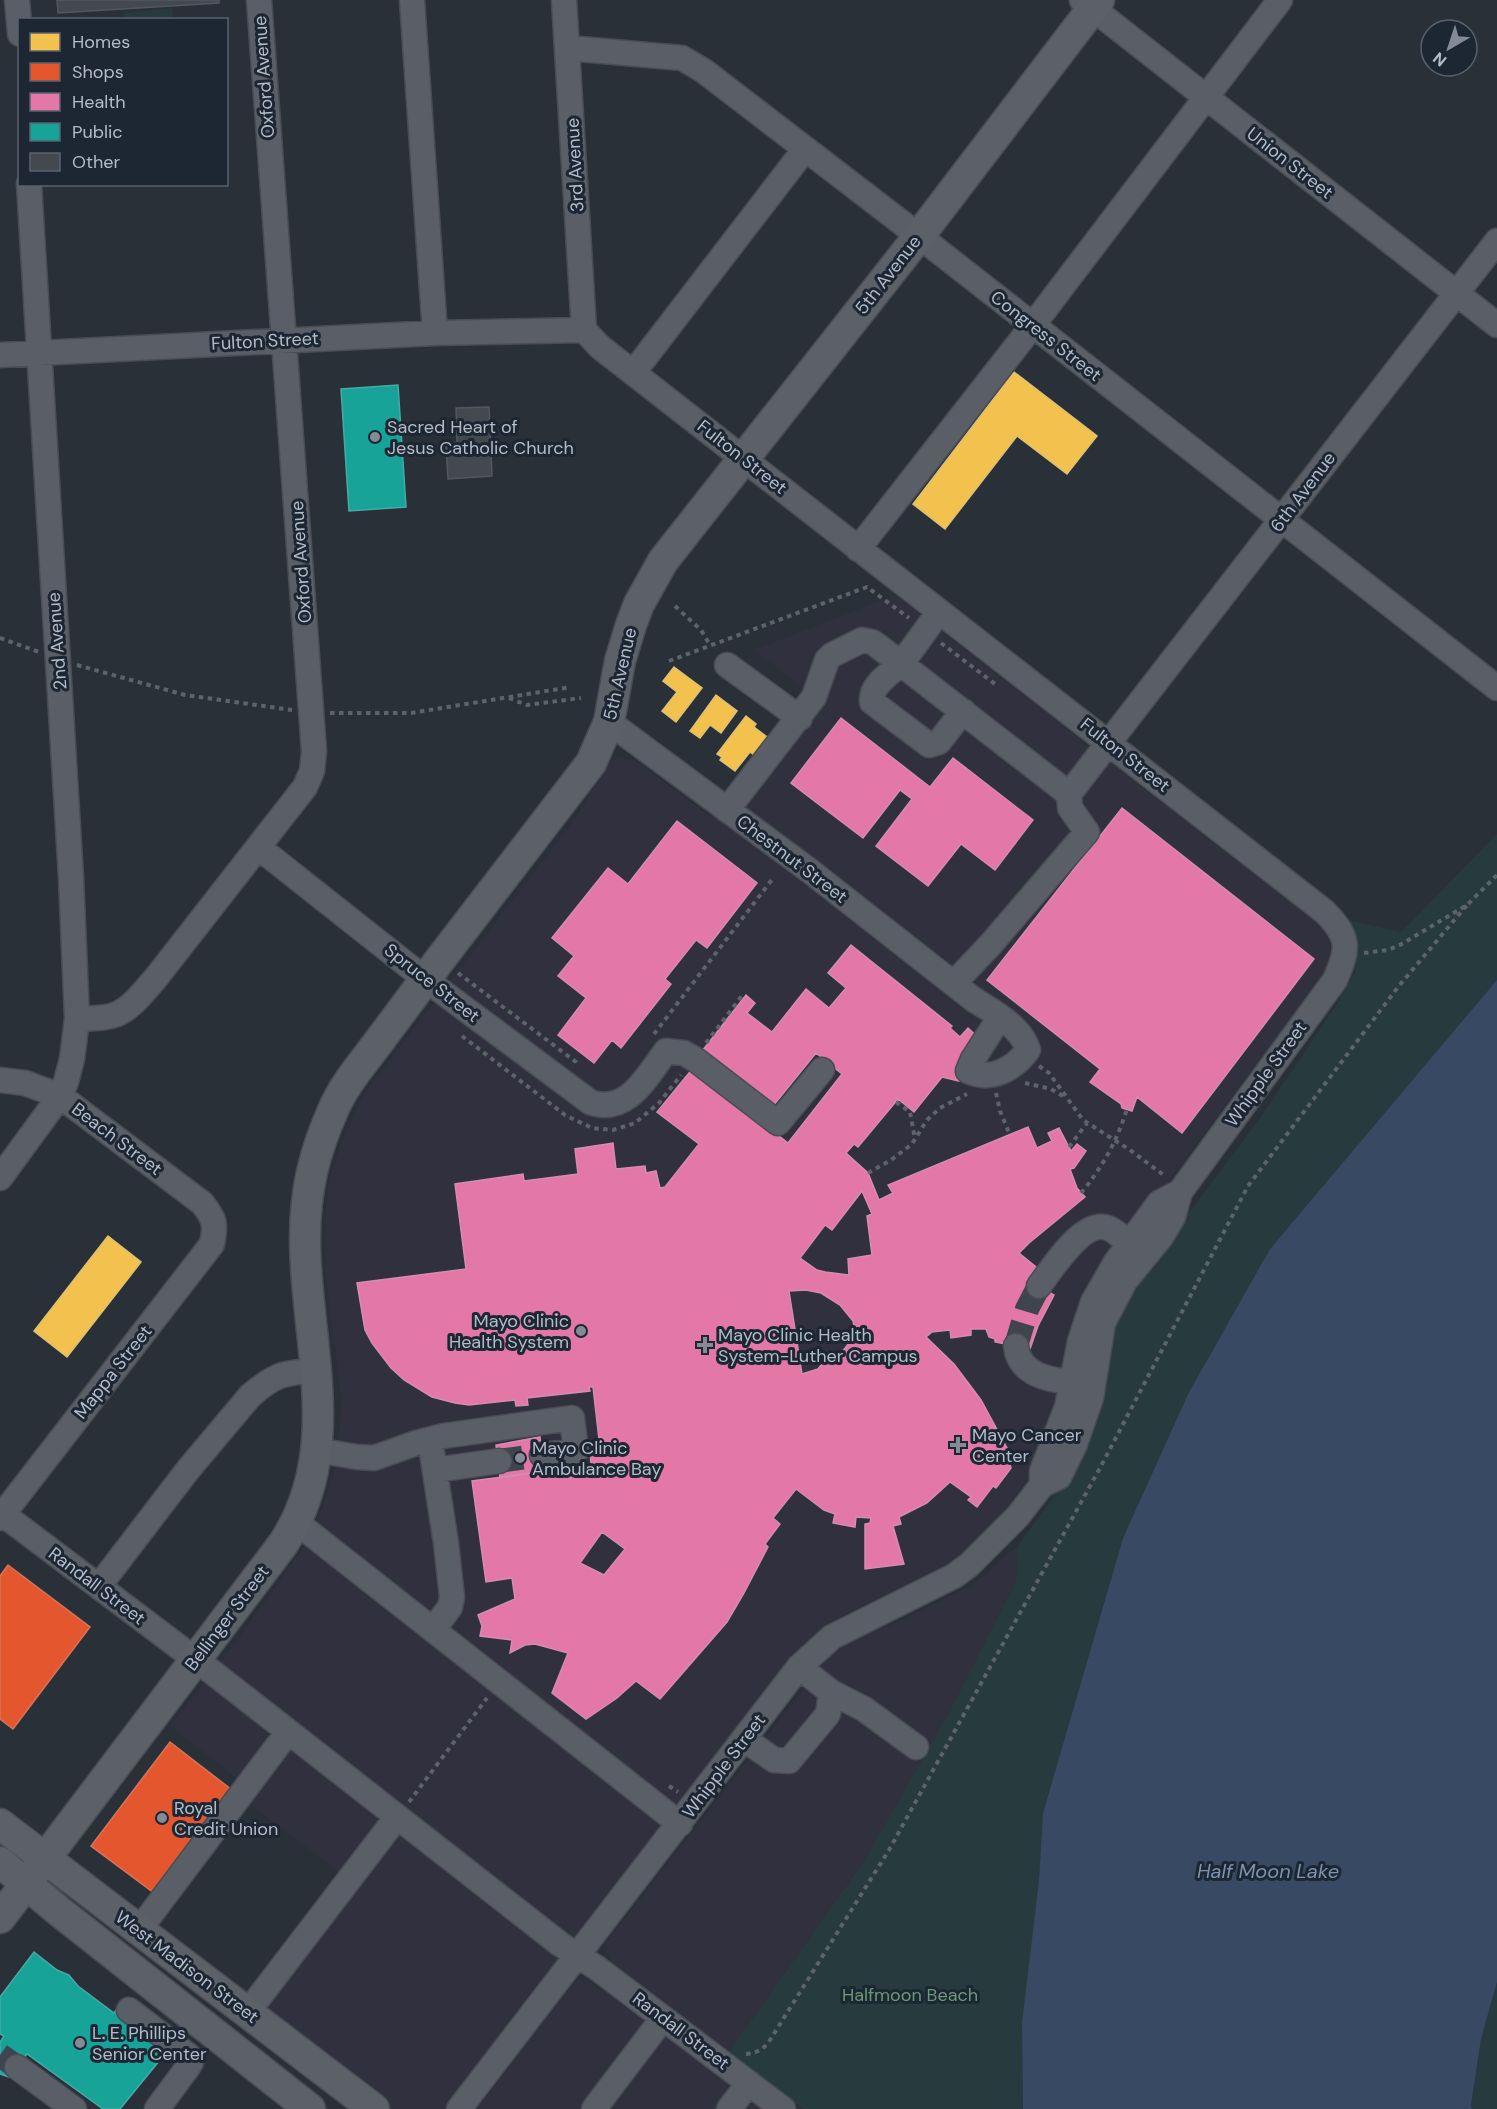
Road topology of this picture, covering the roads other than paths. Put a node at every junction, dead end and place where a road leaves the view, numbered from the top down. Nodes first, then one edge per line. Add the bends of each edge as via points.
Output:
1 (17, 0) edge
2 (259, 0) edge
3 (412, 0) edge
4 (564, 0) edge
5 (1280, 0) edge
6 (1091, 3) edge
7 (19, 18) edge
8 (568, 48) junction
9 (1205, 96) junction
10 (805, 148) junction
11 (29, 186) edge
12 (919, 236) junction
13 (1497, 241) edge
14 (1456, 294) junction
15 (1033, 325) junction
16 (1497, 325) edge
17 (584, 330) junction
18 (435, 333) junction
19 (285, 340) junction
20 (39, 353) junction
21 (0, 355) edge
22 (633, 373) junction
23 (744, 458) junction
24 (1282, 521) junction
25 (858, 549) junction
26 (939, 612) junction
27 (901, 663) junction
28 (727, 665) dead end
29 (1497, 688) edge
30 (963, 711) junction
31 (800, 718) junction
32 (609, 722) junction
33 (1108, 742) junction
34 (1070, 794) junction
35 (727, 810) junction
36 (258, 847) junction
37 (1352, 953) joint
38 (425, 979) junction
39 (954, 984) junction
40 (1000, 1017) junction
41 (77, 1019) junction
42 (822, 1070) dead end
43 (0, 1080) edge
44 (60, 1096) junction
45 (0, 1178) edge
46 (215, 1226) joint
47 (1136, 1251) junction
48 (306, 1267) joint
49 (1040, 1286) tunnel mouth
50 (1017, 1346) dead end
51 (317, 1371) junction
52 (1083, 1381) junction
53 (430, 1440) junction
54 (316, 1450) junction
55 (542, 1455) tunnel mouth
56 (499, 1461) tunnel mouth
57 (435, 1470) junction
58 (1, 1515) edge
59 (296, 1522) junction
60 (99, 1587) junction
61 (433, 1630) junction
62 (195, 1659) junction
63 (799, 1667) junction
64 (831, 1692) junction
65 (288, 1732) junction
66 (744, 1739) junction
67 (916, 1747) dead end
68 (397, 1817) junction
69 (0, 1824) edge
70 (680, 1824) junction
71 (45, 1859) junction
72 (0, 1862) edge
73 (26, 1885) junction
74 (0, 1918) edge
75 (139, 1930) junction
76 (576, 1956) junction
77 (129, 2010) dead end
78 (247, 2013) junction
79 (663, 2018) junction
80 (17, 2067) tunnel mouth
81 (749, 2083) junction
82 (167, 2105) edge
83 (74, 2109) edge
84 (310, 2109) edge
85 (374, 2109) edge
86 (459, 2109) edge
87 (594, 2109) edge
88 (729, 2109) edge
89 (783, 2109) edge

1 - 7 street
2 - 19 street, Oxford Avenue
3 - 18 street
4 - 8 street, 3rd Avenue
5 - 9 street
6 - 9 street, Union Street
6 - 12 main road, 5th Avenue
8 - 10 street, Congress Street via 682,58
8 - 17 street, 3rd Avenue
9 - 14 street, Union Street
9 - 15 street
10 - 12 street, Congress Street
10 - 22 street
11 - 20 street, 2nd Avenue
12 - 15 street, Congress Street
12 - 23 main road, 5th Avenue
13 - 14 street, 6th Avenue
14 - 16 street, Union Street
14 - 24 street, 6th Avenue
15 - 24 street, Congress Street
15 - 25 street
17 - 18 street, Fulton Street
17 - 22 street, Fulton Street
18 - 19 street, Fulton Street
19 - 20 street, Fulton Street
19 - 36 street, Oxford Avenue via 315,751 304,787
20 - 21 street, Fulton Street
20 - 41 street, 2nd Avenue
22 - 23 street, Fulton Street
23 - 25 street, Fulton Street
23 - 32 main road, 5th Avenue via 663,561 639,604 620,661
24 - 29 street, Congress Street
24 - 33 street, 6th Avenue
25 - 26 street, Fulton Street
26 - 27 street
26 - 33 street, Fulton Street
27 - 30 street
27 - 30 street via 872,694 874,705 928,745 939,742
27 - 31 street via 866,640 832,655
28 - 31 street
30 - 34 street
31 - 35 street
32 - 35 street, Chestnut Street
32 - 38 main road, 5th Avenue via 591,763
33 - 34 street, 6th Avenue
33 - 37 street, Fulton Street via 1325,912 1338,926
34 - 39 street via 1070,808 1086,832
35 - 39 street, Chestnut Street
36 - 38 street, Spruce Street
36 - 41 street, Oxford Avenue via 134,1002 112,1016
37 - 47 street, Whipple Street via 1335,980 1172,1184
38 - 42 street, Spruce Street via 597,1105 612,1106 630,1095 659,1044 694,1058 778,1123
38 - 48 main road, 5th Avenue via 334,1106 312,1172 307,1203
39 - 40 street, Chestnut Street
40 - 40 street, Chestnut Street via 973,1059 968,1071 984,1076 1022,1071 1027,1044
41 - 44 street, 2nd Avenue via 72,1059
43 - 44 street, Beach Street via 25,1083
44 - 45 street
44 - 46 street, Beach Street via 202,1203
46 - 58 street, Mappa Street via 212,1244
47 - 49 street via 1108,1228 1089,1229 1060,1258
47 - 52 street, Whipple Street via 1105,1281 1086,1319
48 - 51 main road, Bellinger Street
50 - 52 street via 1017,1355 1032,1372
51 - 54 main road, Bellinger Street
51 - 60 street via 286,1372 250,1396 186,1471
52 - 63 street, Whipple Street via 1042,1471 1042,1485 1018,1516 969,1565 832,1637
53 - 54 street via 374,1458
53 - 55 street via 572,1418 576,1451
53 - 57 street
54 - 59 main road, Bellinger Street
56 - 57 street
57 - 61 street via 452,1597 450,1607
58 - 60 street, Randall Street
59 - 61 street
59 - 62 main road, Bellinger Street
60 - 62 street, Randall Street
61 - 70 street
62 - 65 street, Randall Street
62 - 71 main road, Bellinger Street
63 - 64 street
63 - 66 street, Whipple Street
64 - 66 street via 828,1713 789,1761 774,1760
64 - 67 street
65 - 68 street, Randall Street
65 - 75 street
66 - 70 street, Whipple Street
68 - 76 street, Randall Street
68 - 78 street
69 - 71 main road, West Madison Street
70 - 76 street, Whipple Street
71 - 73 main road, Bellinger Street
71 - 75 main road, West Madison Street
72 - 73 main road, West Madison Street
73 - 74 main road, Bellinger Street
73 - 84 main road, West Madison Street
75 - 78 main road, West Madison Street
76 - 79 street, Randall Street
76 - 86 street, Whipple Street
77 - 82 street via 189,2056 191,2062
78 - 85 main road, West Madison Street
79 - 81 street, Randall Street
79 - 87 street
80 - 83 street
81 - 88 street
81 - 89 street, Randall Street

